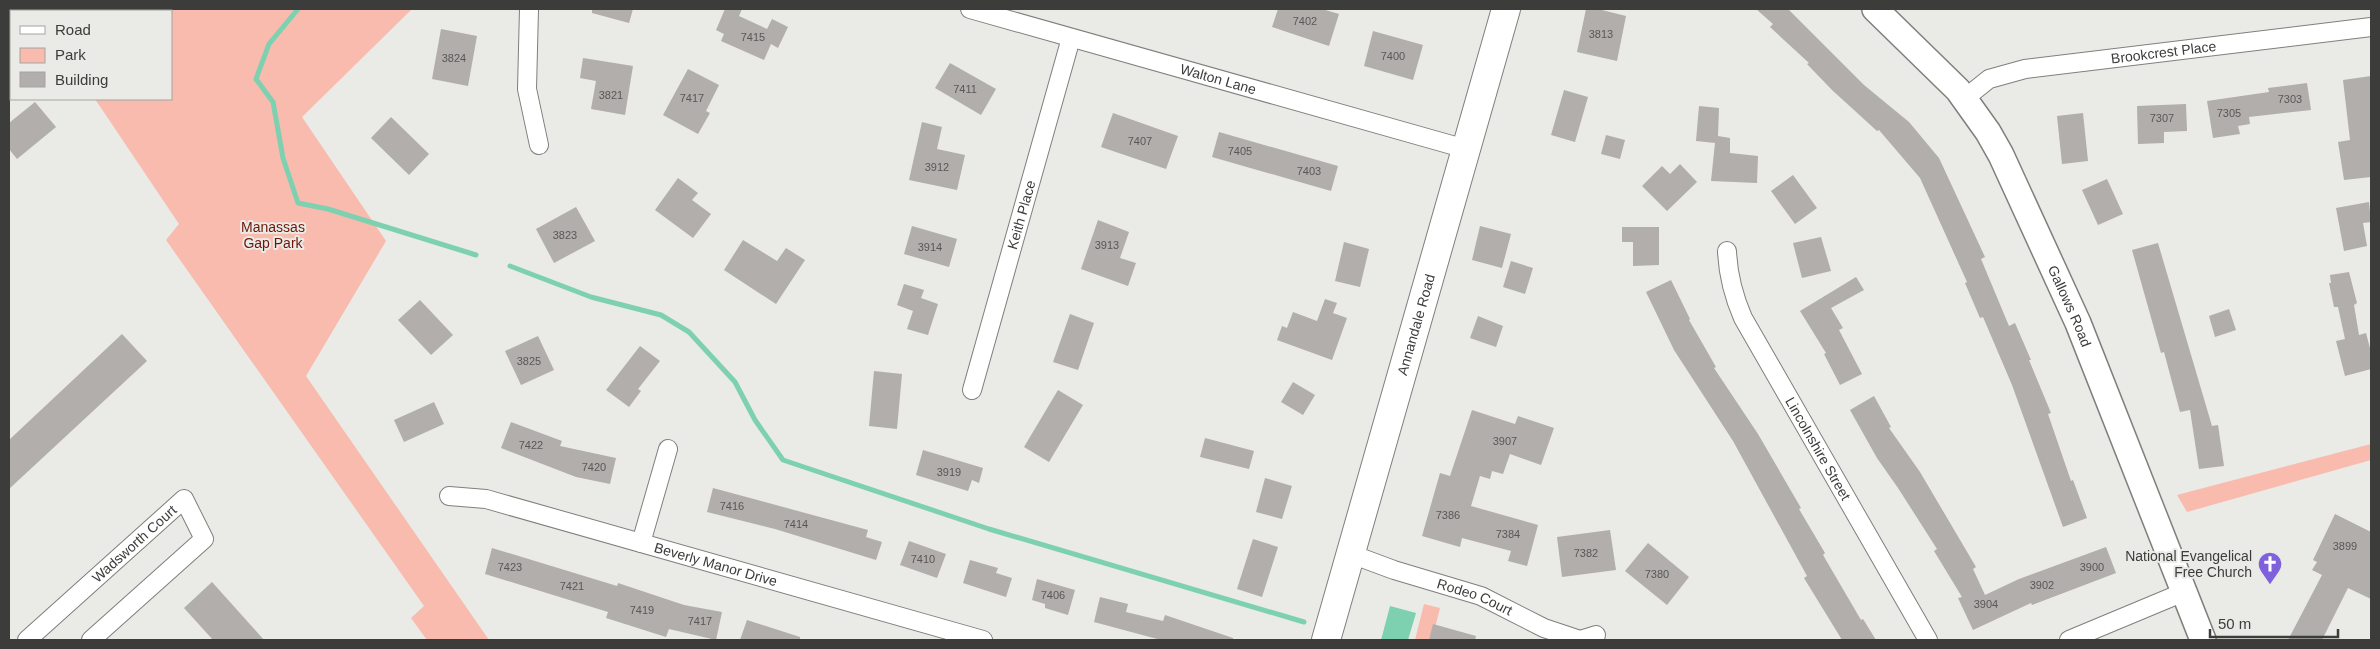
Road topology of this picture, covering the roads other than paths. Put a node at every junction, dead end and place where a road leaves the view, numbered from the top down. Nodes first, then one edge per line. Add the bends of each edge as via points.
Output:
1 (529, 9) edge
2 (970, 9) edge
3 (1506, 9) edge
4 (1874, 9) edge
5 (2371, 27) edge
6 (1071, 38) junction
7 (1964, 99) junction
8 (539, 145) dead end
9 (1466, 149) junction
10 (1727, 251) dead end
11 (972, 390) dead end
12 (668, 449) dead end
13 (449, 496) dead end
14 (641, 543) junction
15 (1350, 554) junction
16 (2184, 592) junction
17 (1596, 635) dead end
18 (27, 640) edge
19 (92, 640) edge
20 (983, 640) edge
21 (1326, 640) edge
22 (1928, 640) edge
23 (2069, 640) edge
24 (2203, 640) edge

1 - 8 street via 527,89
2 - 6 street, Walton Lane
3 - 9 main road, Annandale Road
4 - 7 main road, Gallows Road
5 - 7 street, Brookcrest Place via 2025,69 1989,79
6 - 9 street, Walton Lane
6 - 11 street, Keith Place
7 - 16 main road, Gallows Road via 2001,155 2052,264
9 - 15 main road, Annandale Road
10 - 22 street, Lincolnshire Street via 1733,295 1743,318
12 - 14 street
13 - 14 street, Beverly Manor Drive via 486,499
14 - 20 street, Beverly Manor Drive
15 - 17 street, Rodeo Court via 1481,596 1544,628 1580,640
15 - 21 main road, Annandale Road
16 - 23 street
16 - 24 main road, Gallows Road
18 - 19 street, Wadsworth Court via 184,499 204,538

